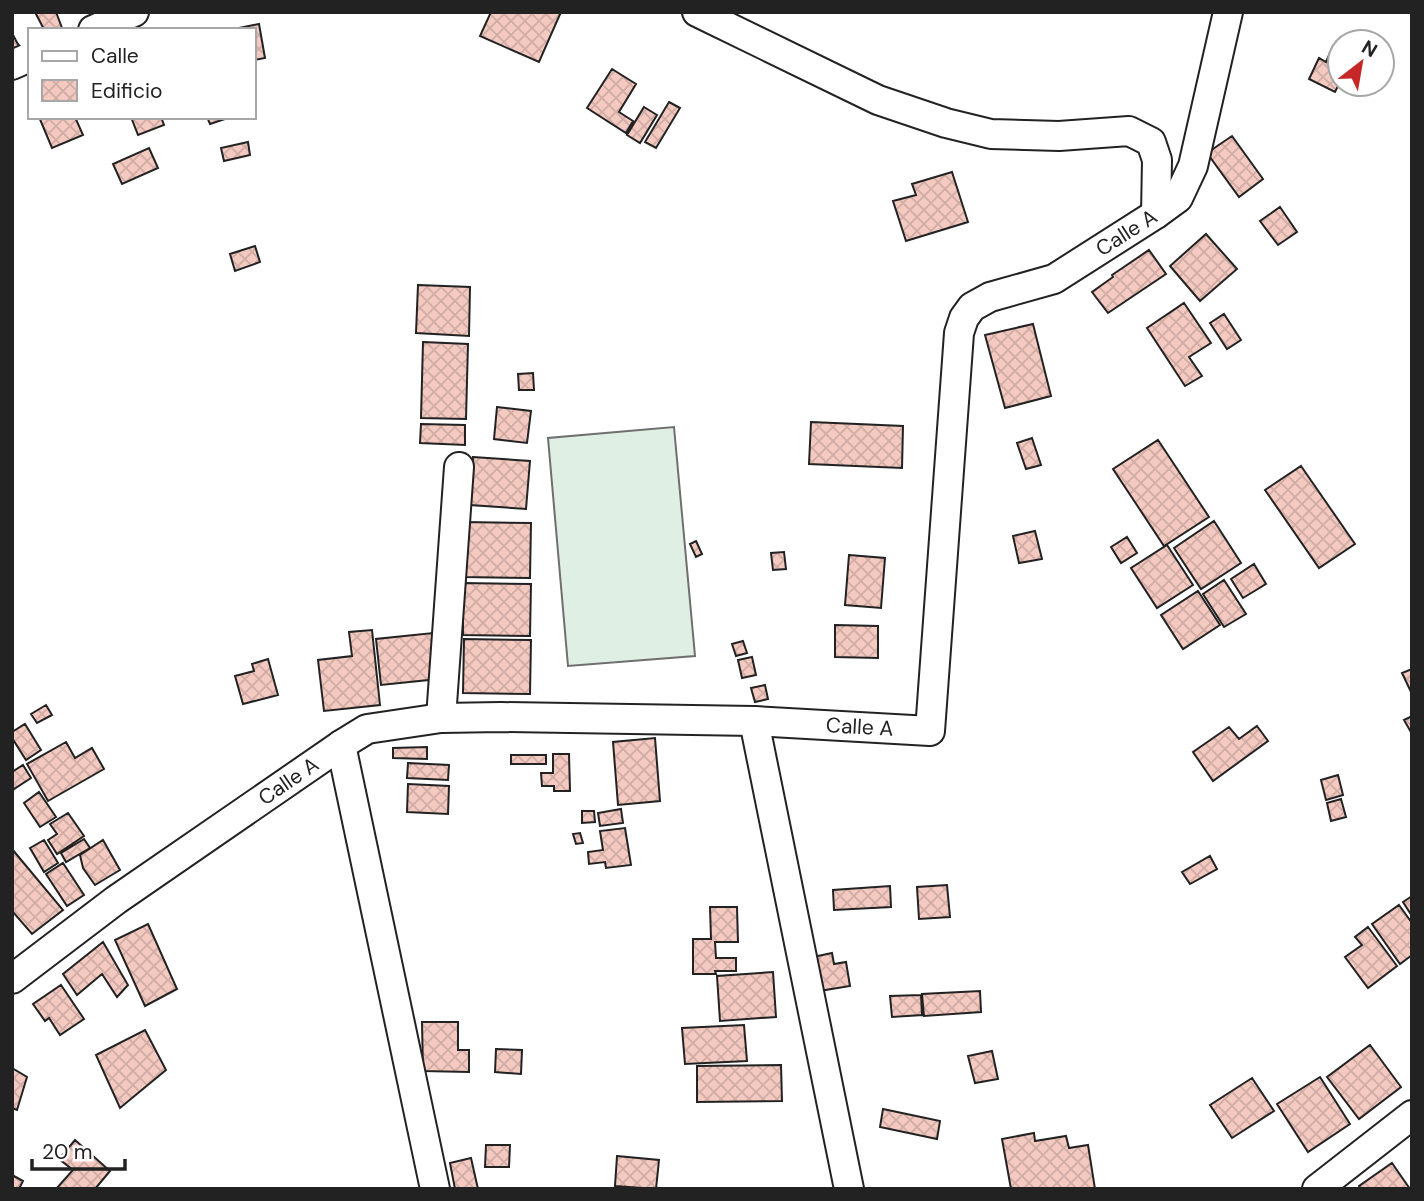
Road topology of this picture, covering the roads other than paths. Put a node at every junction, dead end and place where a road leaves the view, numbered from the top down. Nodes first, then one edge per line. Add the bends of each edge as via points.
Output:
1 (18, 12) edge
2 (134, 12) edge
3 (697, 12) edge
4 (1228, 12) edge
5 (98, 28) edge
6 (28, 30) edge
7 (28, 58) edge
8 (12, 65) edge
9 (1156, 214) junction
10 (459, 467) dead end
11 (441, 718) junction
12 (754, 720) junction
13 (341, 745) junction
14 (12, 979) edge
15 (1412, 1115) edge
16 (435, 1189) edge
17 (849, 1189) edge
18 (1317, 1189) edge

1 - 6 street
2 - 5 street
3 - 9 street via 878,100 946,123 991,134 1129,131 1151,142 1157,160
4 - 9 street, Calle A via 1193,166 1178,198
7 - 8 street
9 - 12 street, Calle A via 1054,279 990,297 972,307 964,318 959,333 930,731
10 - 11 street
11 - 12 street, Calle A
11 - 13 street, Calle A via 367,729
12 - 17 street
13 - 14 street, Calle A via 116,900
13 - 16 street
15 - 18 street

